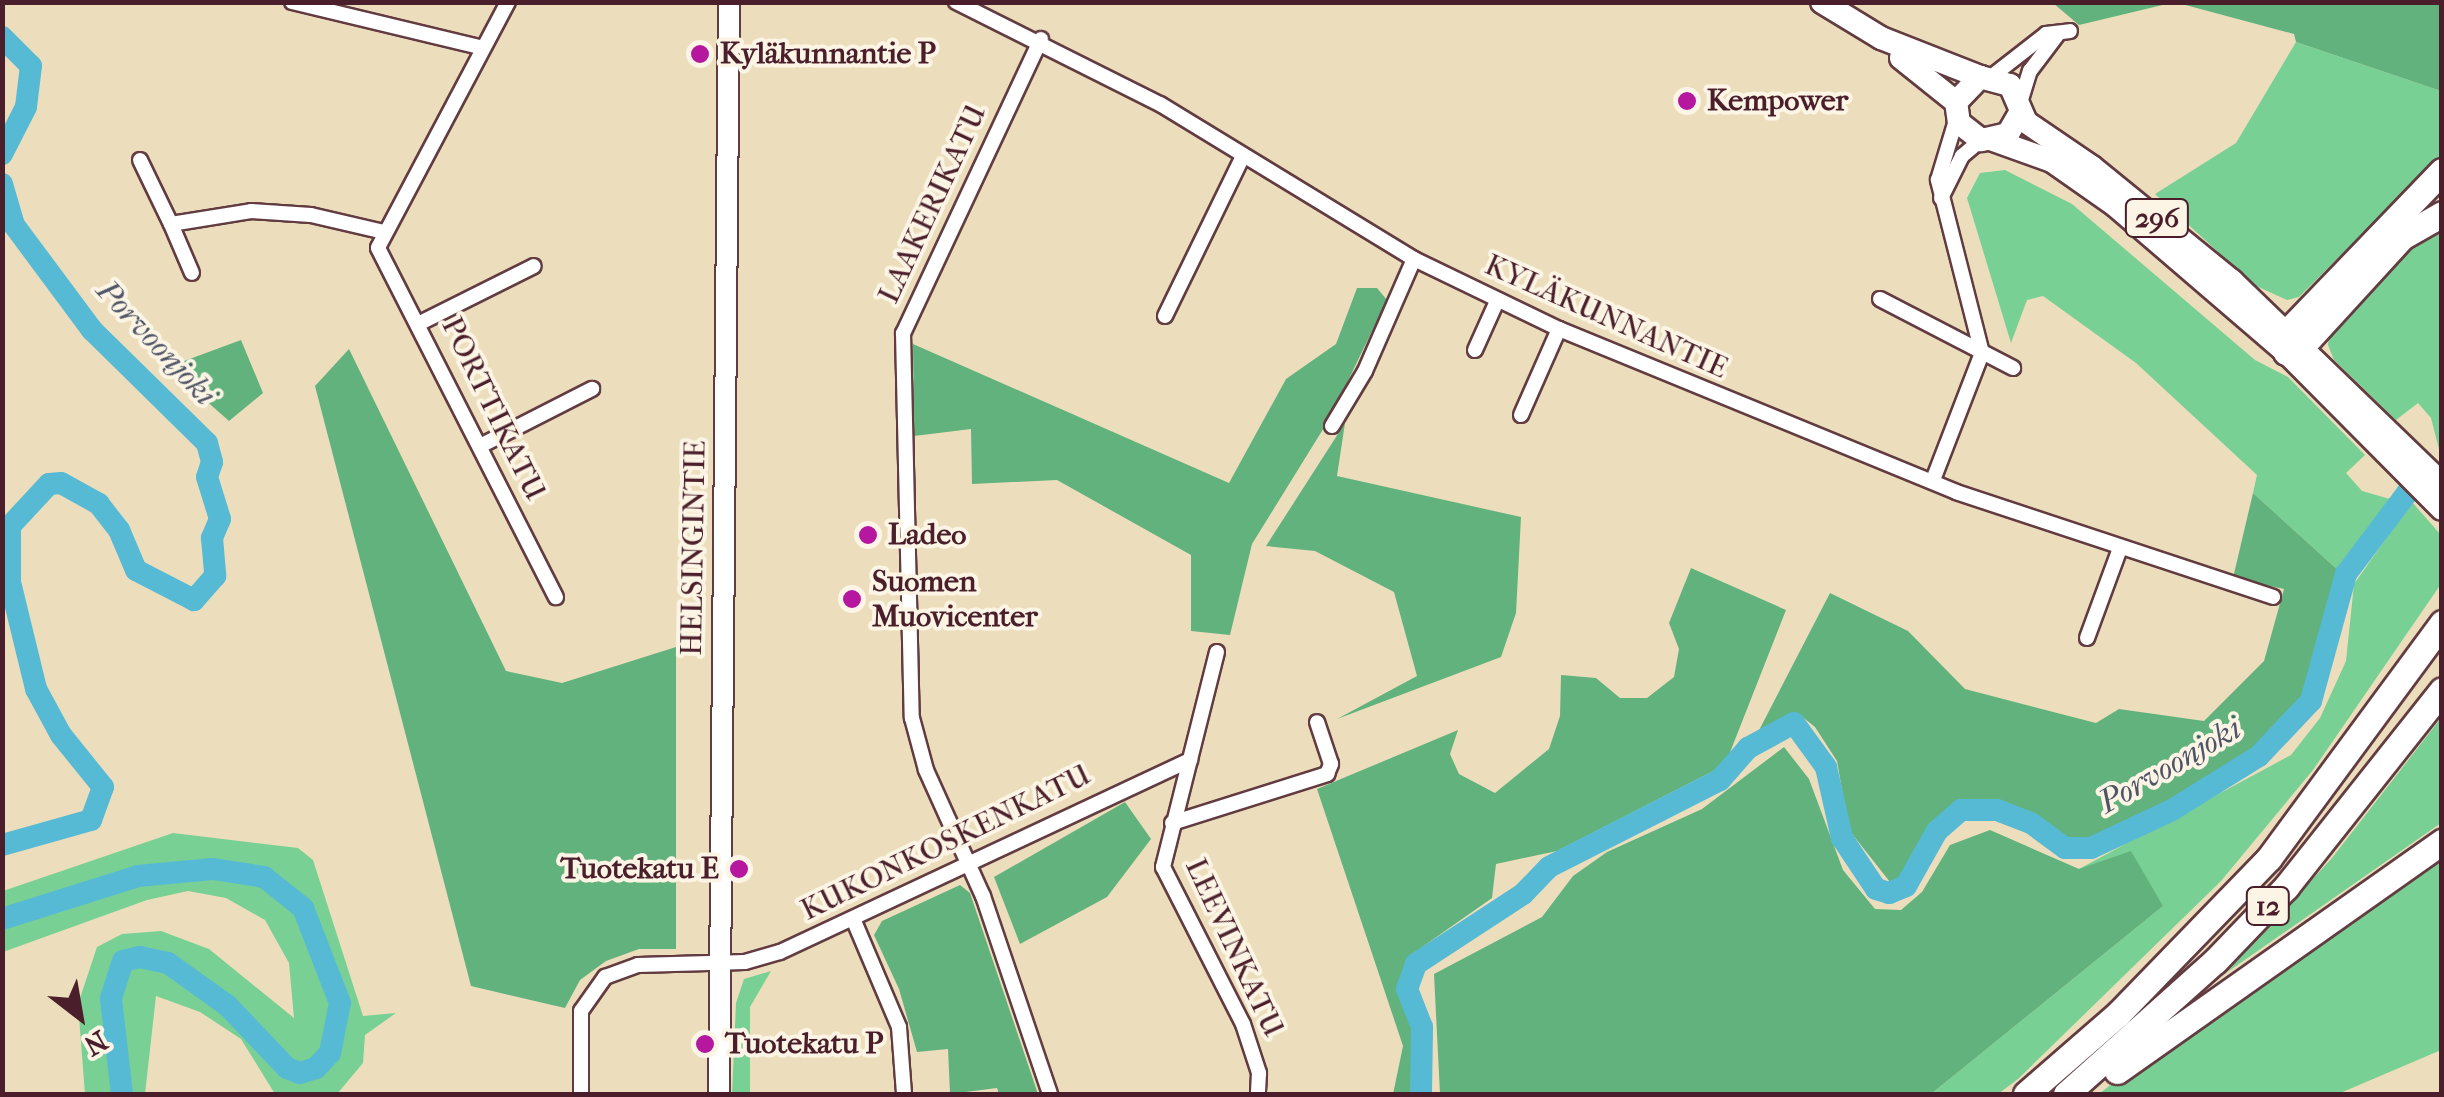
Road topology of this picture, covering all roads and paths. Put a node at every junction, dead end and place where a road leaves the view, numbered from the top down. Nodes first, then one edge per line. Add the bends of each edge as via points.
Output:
1 (292, 2) edge
2 (508, 2) edge
3 (729, 2) edge
4 (956, 2) edge
5 (1822, 2) edge
6 (1881, 38) junction
7 (1041, 40) junction
8 (483, 48) junction
9 (1986, 77) junction
10 (2020, 108) junction
11 (1956, 110) junction
12 (1987, 140) junction
13 (1244, 156) junction
14 (140, 160) dead end
15 (2442, 171) edge
16 (1941, 198) junction
17 (2442, 214) edge
18 (171, 224) junction
19 (384, 232) junction
20 (1414, 260) junction
21 (534, 266) dead end
22 (192, 273) dead end
23 (1880, 299) dead end
24 (1497, 301) junction
25 (1165, 316) dead end
26 (420, 323) junction
27 (1559, 330) junction
28 (2292, 343) junction
29 (1475, 350) dead end
30 (1982, 353) junction
31 (2013, 368) dead end
32 (592, 389) dead end
33 (1521, 415) dead end
34 (1332, 426) dead end
35 (480, 446) junction
36 (2397, 448) junction
37 (1933, 480) junction
38 (2442, 484) edge
39 (2442, 509) edge
40 (2119, 551) junction
41 (556, 597) dead end
42 (2273, 597) dead end
43 (2442, 606) edge
44 (2442, 623) edge
45 (2087, 638) dead end
46 (1217, 652) dead end
47 (2442, 690) edge
48 (1317, 722) dead end
49 (1190, 760) junction
50 (2327, 786) junction
51 (1172, 824) junction
52 (2442, 842) edge
53 (971, 865) junction
54 (854, 922) junction
55 (722, 963) junction
56 (581, 1094) edge
57 (719, 1094) edge
58 (904, 1094) edge
59 (1050, 1094) edge
60 (1258, 1094) edge
61 (2026, 1094) edge
62 (2066, 1094) edge
63 (2084, 1094) edge

1 - 8 street
2 - 8 street
3 - 55 main road, HELSINGINTIE
4 - 7 street, KYLÄKUNNANTIE
5 - 6 main road
6 - 9 main road
6 - 11 main road
7 - 13 street, KYLÄKUNNANTIE
7 - 53 street, LAAKERIKATU via 902,333 912,718 926,770
8 - 19 street
9 - 10 main road via 2010,85
9 - 10 street via 2046,34 2064,32 2030,70
9 - 11 main road
10 - 12 main road via 2014,128
10 - 28 main road, 296
11 - 12 main road
11 - 16 street via 1938,180
12 - 16 street via 1962,156
12 - 28 main road, 296 via 2075,175
13 - 20 street, KYLÄKUNNANTIE
13 - 25 street
14 - 18 street
15 - 28 highway via 2396,212
16 - 30 street
17 - 28 highway via 2402,237
18 - 19 street via 250,211 311,215
18 - 22 street
19 - 26 street, PORTTIKATU via 378,248
20 - 24 street, KYLÄKUNNANTIE
20 - 34 street via 1365,372
21 - 26 street
23 - 30 street
24 - 27 street, KYLÄKUNNANTIE
24 - 29 street
26 - 35 street, PORTTIKATU
27 - 33 street
27 - 37 street, KYLÄKUNNANTIE
28 - 36 main road, 296
30 - 31 street
30 - 37 street
32 - 35 street
35 - 41 street, PORTTIKATU
36 - 38 main road, 296
36 - 39 main road, 296
37 - 40 street, KYLÄKUNNANTIE
40 - 42 street, KYLÄKUNNANTIE
40 - 45 street
43 - 50 highway
44 - 50 highway, 12
46 - 49 street, LEEVINKATU
47 - 62 highway, 12 via 2286,887 2215,962
48 - 51 street via 1331,764 1327,774
49 - 51 street, LEEVINKATU
49 - 53 street, KUKONKOSKENKATU
50 - 61 highway, 12 via 2195,939
51 - 60 street, LEEVINKATU via 1163,851 1167,882 1243,1024 1259,1073
52 - 63 highway
53 - 54 street, KUKONKOSKENKATU
53 - 59 street, LAAKERIKATU
54 - 55 street, KUKONKOSKENKATU via 780,952
54 - 58 street via 900,1027
55 - 56 street, KUKONKOSKENKATU via 638,965 604,977 582,1011
55 - 57 main road, HELSINGINTIE

